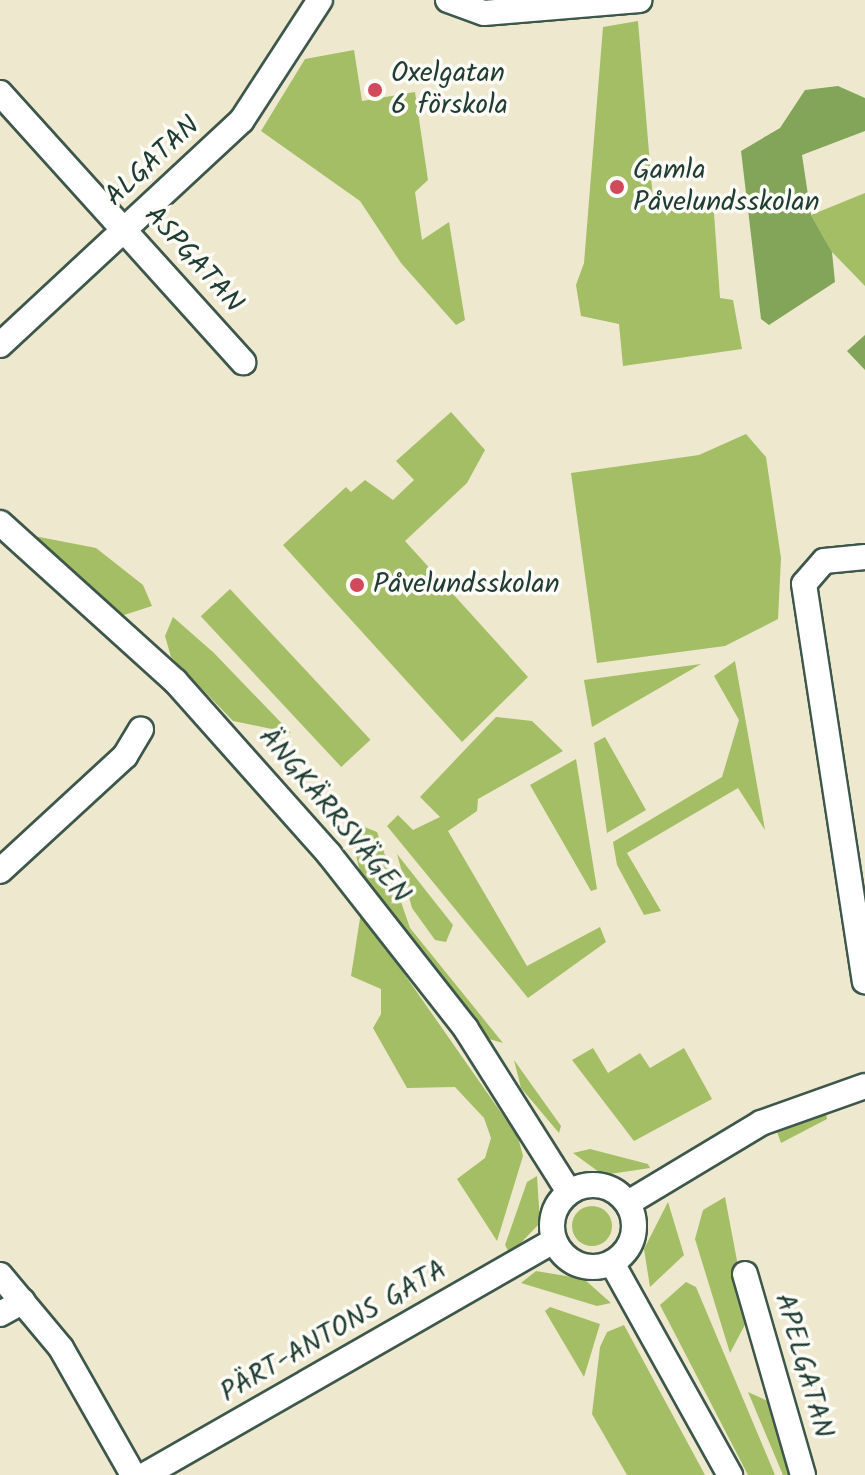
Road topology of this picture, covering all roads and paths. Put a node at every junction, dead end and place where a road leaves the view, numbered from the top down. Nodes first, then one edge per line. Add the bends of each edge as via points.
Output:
1 (320, 0) edge
2 (448, 0) edge
3 (639, 0) edge
4 (0, 93) edge
5 (125, 229) junction
6 (0, 345) edge
7 (243, 362) dead end
8 (0, 523) edge
9 (865, 557) edge
10 (141, 729) dead end
11 (0, 871) edge
12 (865, 981) edge
13 (865, 1086) edge
14 (569, 1192) junction
15 (628, 1203) junction
16 (554, 1241) junction
17 (612, 1263) junction
18 (745, 1274) dead end
19 (0, 1275) edge
20 (23, 1301) junction
21 (0, 1314) edge
22 (133, 1475) edge
23 (145, 1475) edge
24 (730, 1475) edge
25 (803, 1475) edge

1 - 5 street, ALGATAN via 242,120
2 - 3 street via 484,13
4 - 5 street, ASPGATAN
5 - 6 street, ALGATAN
5 - 7 street, ASPGATAN
8 - 14 street, ÄNGKÄRRSVÄGEN via 175,681 329,854 466,1029
9 - 12 street via 824,561 804,584
10 - 11 street via 125,756
13 - 15 street via 761,1123
14 - 15 street via 607,1187
14 - 16 street via 552,1219
15 - 17 street via 635,1230
16 - 17 street via 578,1265
16 - 23 street, PÄRT-ANTONS GATA
17 - 24 street
18 - 25 street, APELGATAN
19 - 20 street
20 - 21 street
20 - 22 street via 61,1348

